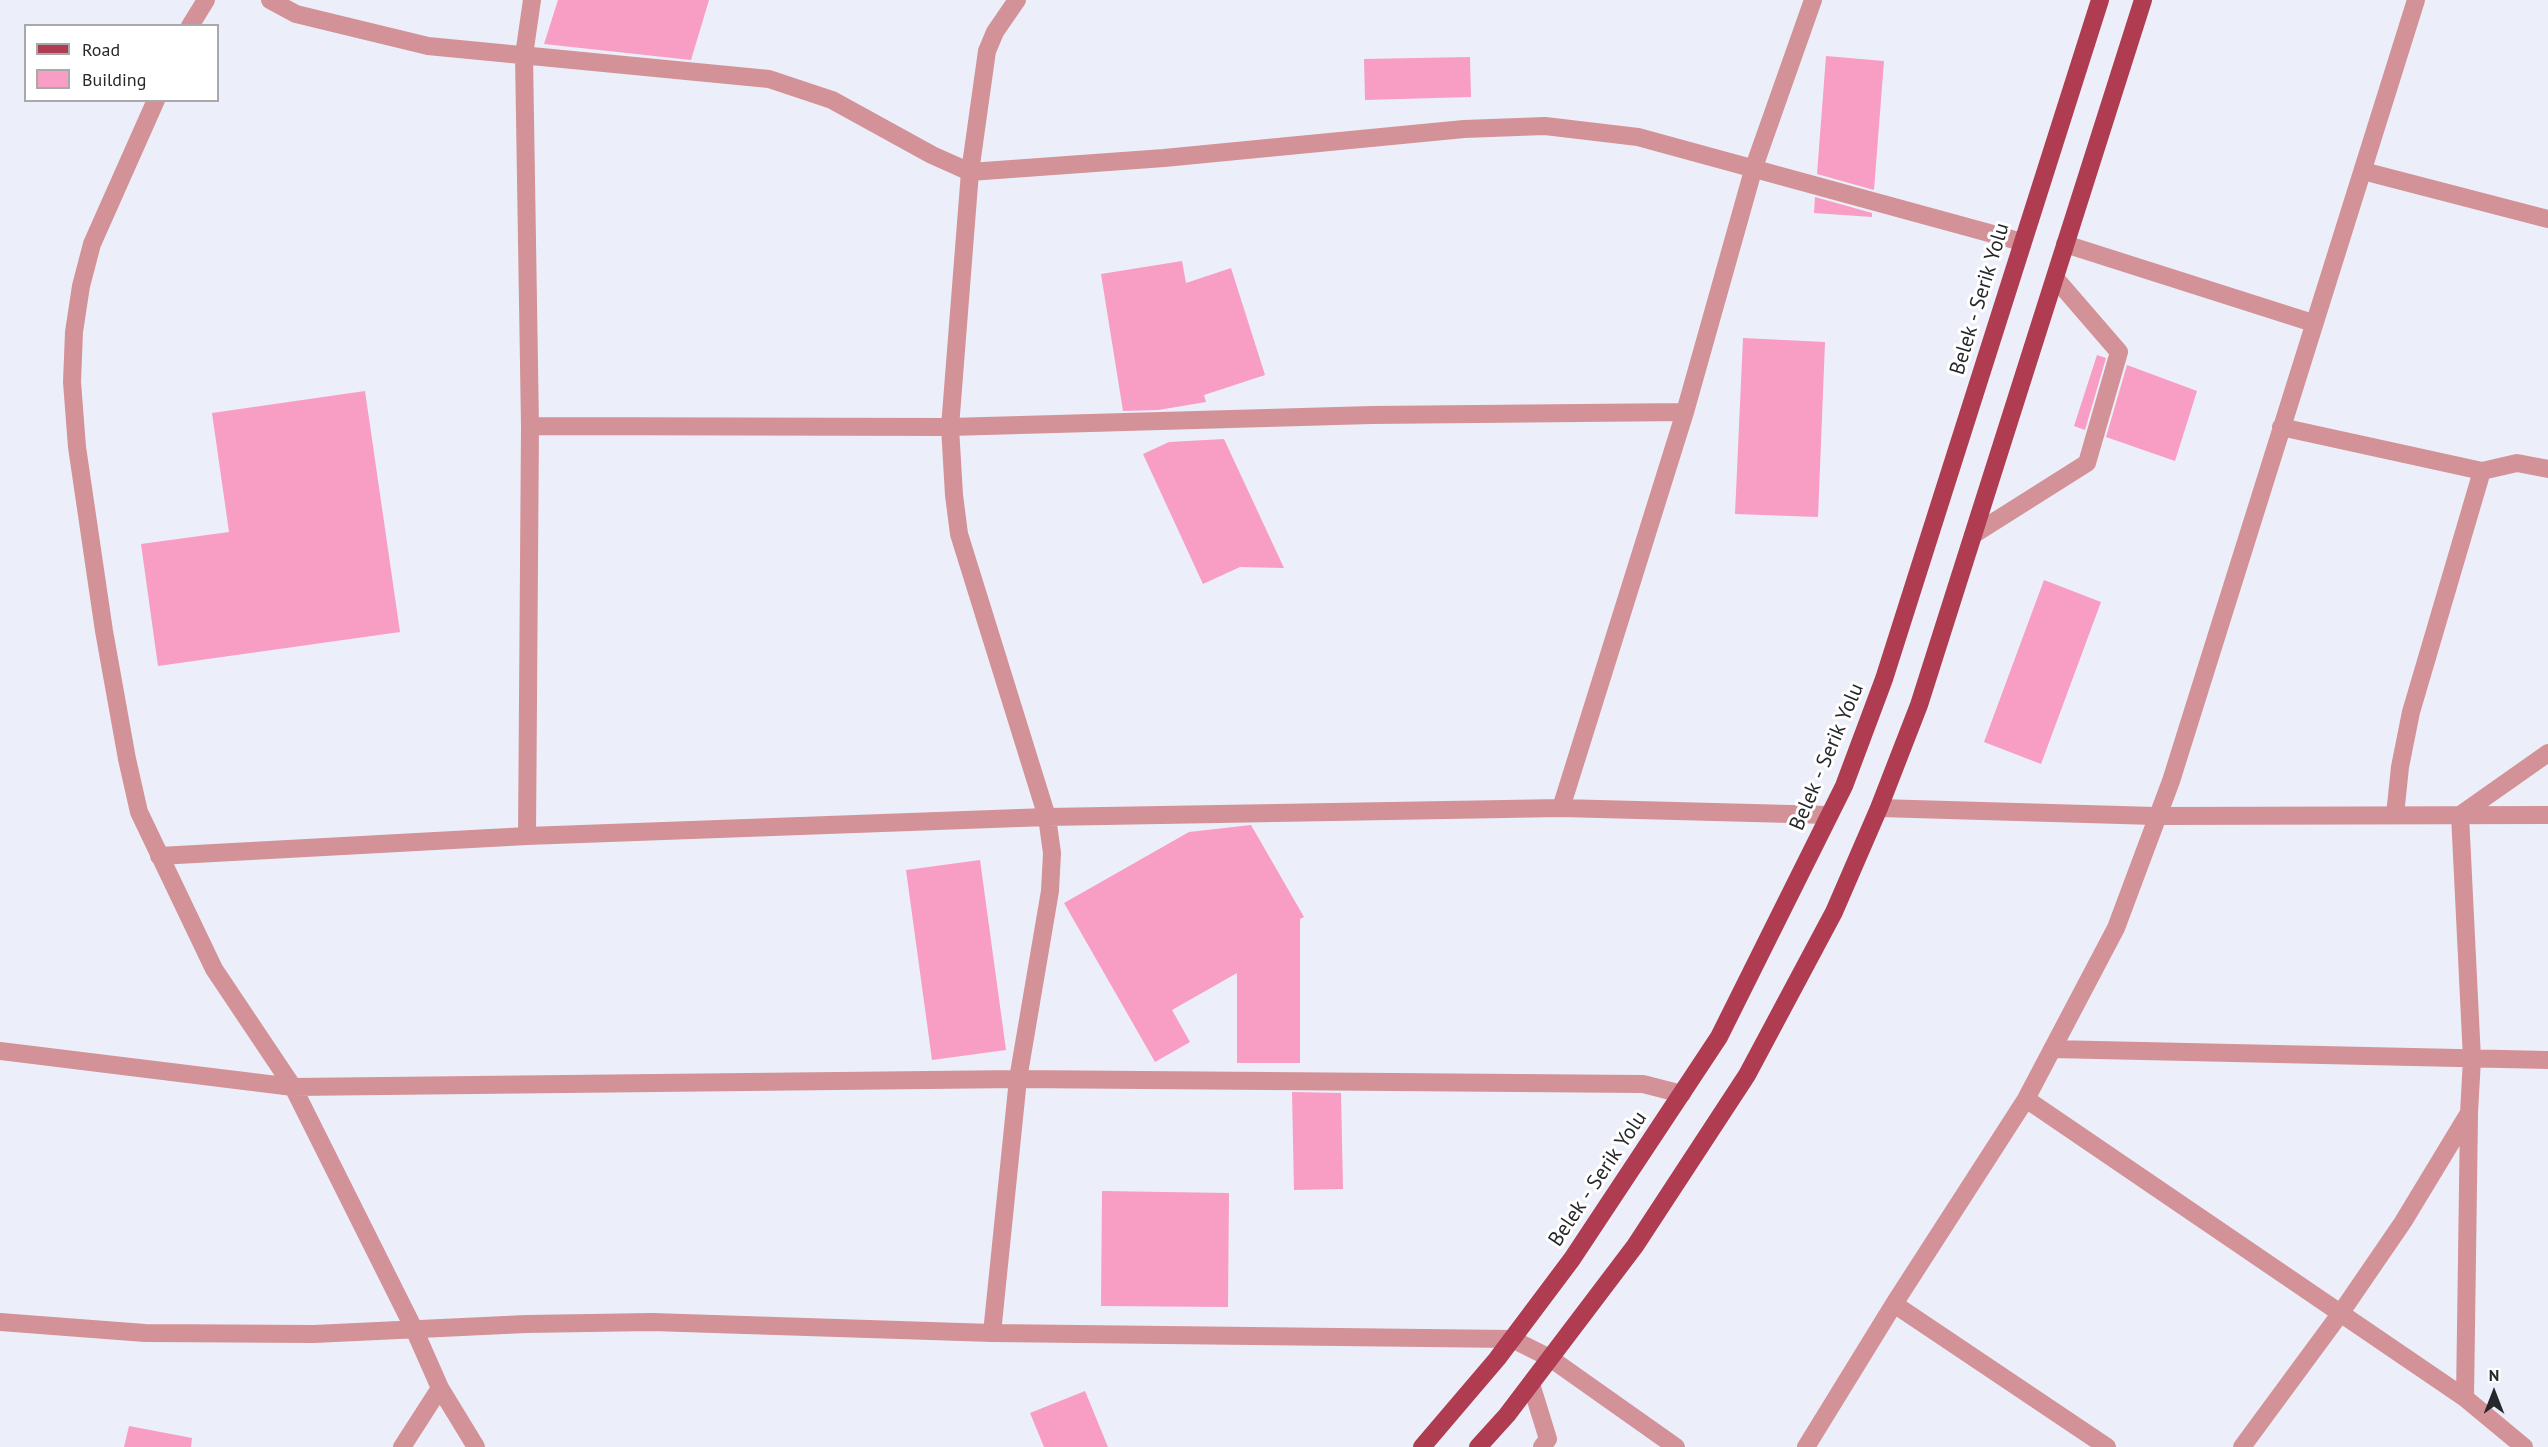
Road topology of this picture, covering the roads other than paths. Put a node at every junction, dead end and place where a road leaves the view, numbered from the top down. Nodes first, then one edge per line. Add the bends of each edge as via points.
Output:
1 (206, 0) edge
2 (270, 0) edge
3 (532, 0) edge
4 (1017, 0) edge
5 (1813, 0) edge
6 (2100, 0) edge
7 (2143, 0) edge
8 (2416, 0) edge
9 (191, 24) edge
10 (524, 55) junction
11 (155, 102) edge
12 (1754, 167) junction
13 (2363, 171) junction
14 (970, 172) junction
15 (2548, 219) edge
16 (2022, 242) junction
17 (2066, 244) junction
18 (2055, 278) junction
19 (2313, 324) junction
20 (1685, 412) junction
21 (530, 426) junction
22 (950, 427) junction
23 (2281, 427) junction
24 (2548, 469) edge
25 (2482, 471) junction
26 (1973, 535) junction
27 (2548, 753) edge
28 (1561, 808) junction
29 (1880, 808) junction
30 (1829, 815) junction
31 (2395, 815) junction
32 (2460, 815) junction
33 (2548, 815) edge
34 (2155, 816) junction
35 (1047, 817) junction
36 (527, 836) junction
37 (159, 856) junction
38 (2052, 1049) junction
39 (0, 1052) edge
40 (2472, 1059) junction
41 (2548, 1060) edge
42 (1018, 1079) junction
43 (293, 1087) junction
44 (1682, 1094) junction
45 (2026, 1099) junction
46 (2469, 1113) junction
47 (1894, 1304) junction
48 (2340, 1314) junction
49 (0, 1322) edge
50 (414, 1329) junction
51 (992, 1333) junction
52 (1512, 1339) junction
53 (1550, 1358) junction
54 (1531, 1384) junction
55 (440, 1388) junction
56 (2465, 1398) junction
57 (402, 1447) edge
58 (476, 1447) edge
59 (1422, 1447) edge
60 (1478, 1447) edge
61 (1542, 1447) edge
62 (1676, 1447) edge
63 (1806, 1447) edge
64 (2107, 1447) edge
65 (2242, 1447) edge
66 (2524, 1447) edge

1 - 9 street
2 - 10 street via 296,14 428,46
3 - 10 street
4 - 14 street via 987,51
5 - 12 street
6 - 16 main road, Belek - Serik Yolu
7 - 17 main road
8 - 13 street
10 - 14 street via 769,79 832,100
10 - 21 street
11 - 37 street via 92,244 74,332 72,382 77,447 127,759 139,812
12 - 14 street via 1592,129 1504,126
12 - 16 street
12 - 20 street
13 - 15 street
13 - 19 street
14 - 22 street
16 - 30 main road, Belek - Serik Yolu via 1884,680
17 - 18 main road
17 - 19 street
18 - 26 main road
18 - 26 street via 2119,352 2087,463
19 - 23 street
20 - 22 street via 1372,414
20 - 28 street
21 - 22 street
21 - 36 street
22 - 35 street via 959,534
23 - 25 street
23 - 34 street via 2171,781
24 - 25 street via 2517,463
25 - 31 street via 2411,712
26 - 29 main road via 1919,705
27 - 32 street
28 - 30 street
28 - 35 street
29 - 34 street
29 - 53 main road via 1834,912 1747,1075 1635,1246
30 - 44 main road, Belek - Serik Yolu via 1719,1037
31 - 32 street
31 - 34 street
32 - 33 street
32 - 40 street
34 - 38 street via 2116,928
35 - 36 street
35 - 42 street via 1052,853 1050,891
36 - 37 street
37 - 43 street via 214,969
38 - 40 street
38 - 45 street
39 - 43 street
40 - 41 street
40 - 46 street
42 - 43 street
42 - 44 street via 1643,1084
42 - 51 street
43 - 50 street
44 - 52 main road, Belek - Serik Yolu via 1572,1258
45 - 47 street
45 - 48 street
46 - 48 street via 2403,1222
46 - 56 street
47 - 63 street
47 - 64 street
48 - 56 street
48 - 65 street
49 - 50 street via 145,1333 314,1335
50 - 51 street via 652,1322
50 - 55 street
51 - 52 street
52 - 53 street
52 - 59 main road, Belek - Serik Yolu
53 - 54 main road
53 - 62 street
54 - 60 main road
54 - 61 street via 1548,1439
55 - 57 street
55 - 58 street
56 - 66 street

